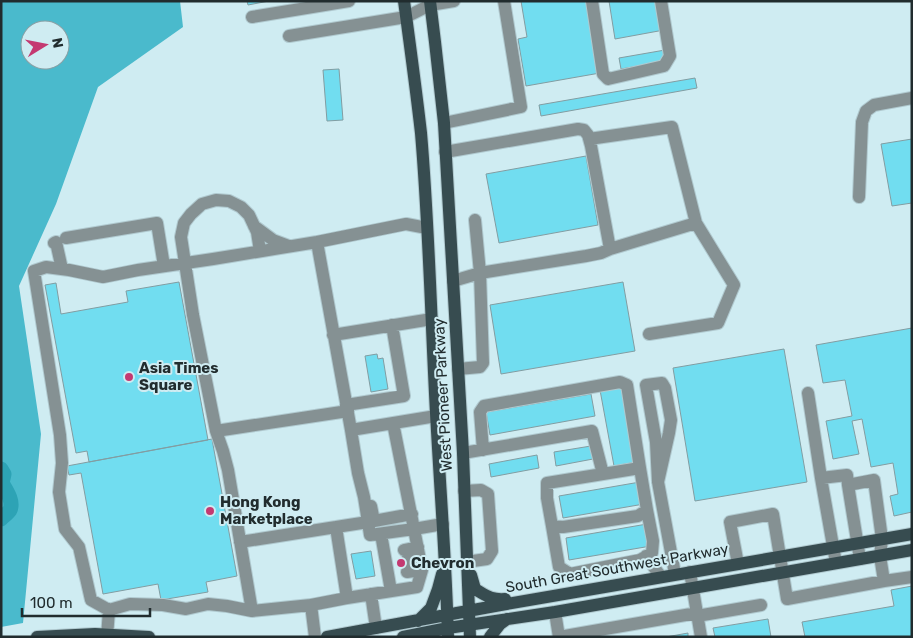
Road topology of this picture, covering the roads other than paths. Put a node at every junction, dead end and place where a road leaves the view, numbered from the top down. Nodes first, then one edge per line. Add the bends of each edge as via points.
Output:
1 (349, 1) edge
2 (404, 1) edge
3 (454, 1) edge
4 (504, 1) edge
5 (592, 1) edge
6 (662, 1) edge
7 (430, 3) edge
8 (252, 17) dead end
9 (406, 17) junction
10 (289, 36) dead end
11 (912, 98) edge
12 (444, 123) junction
13 (589, 139) junction
14 (445, 152) junction
15 (859, 198) dead end
16 (476, 220) dead end
17 (696, 223) junction
18 (254, 226) junction
19 (427, 228) junction
20 (317, 242) junction
21 (289, 246) junction
22 (610, 249) junction
23 (260, 251) junction
24 (184, 263) junction
25 (164, 266) junction
26 (62, 269) junction
27 (480, 273) junction
28 (453, 280) junction
29 (431, 282) junction
30 (432, 319) junction
31 (392, 325) junction
32 (649, 334) dead end
33 (333, 335) junction
34 (458, 369) junction
35 (808, 393) dead end
36 (347, 408) junction
37 (436, 416) junction
38 (393, 423) junction
39 (351, 430) junction
40 (216, 431) junction
41 (483, 450) junction
42 (463, 453) junction
43 (640, 468) junction
44 (603, 474) junction
45 (821, 478) junction
46 (360, 480) junction
47 (658, 482) junction
48 (848, 485) junction
49 (464, 492) junction
50 (647, 510) junction
51 (412, 514) junction
52 (368, 522) junction
53 (443, 524) junction
54 (552, 526) junction
55 (336, 527) junction
56 (414, 529) junction
57 (381, 534) junction
58 (912, 534) edge
59 (882, 539) junction
60 (240, 542) junction
61 (858, 543) junction
62 (833, 547) junction
63 (912, 550) edge
64 (646, 556) junction
65 (780, 556) junction
66 (880, 556) junction
67 (420, 559) junction
68 (445, 559) junction
69 (860, 559) junction
70 (466, 562) junction
71 (396, 563) junction
72 (836, 563) junction
73 (738, 564) junction
74 (690, 572) junction
75 (783, 572) junction
76 (675, 574) junction
77 (912, 576) edge
78 (661, 577) junction
79 (884, 581) junction
80 (692, 588) junction
81 (391, 591) junction
82 (370, 594) junction
83 (347, 598) junction
84 (538, 598) junction
85 (310, 605) junction
86 (761, 606) dead end
87 (109, 610) junction
88 (252, 611) junction
89 (469, 611) junction
90 (555, 612) junction
91 (448, 615) junction
92 (697, 615) junction
93 (507, 619) junction
94 (418, 621) junction
95 (376, 628) junction
96 (469, 631) edge
97 (448, 632) edge
98 (613, 632) edge
99 (107, 636) edge
100 (37, 637) edge
101 (149, 637) edge
102 (315, 637) edge
103 (327, 637) edge
104 (403, 637) edge
105 (490, 637) edge
106 (559, 637) edge
107 (701, 637) edge

1 - 8 lane
2 - 9 main road, West Pioneer Parkway
3 - 7 lane
4 - 12 lane via 521,107
5 - 6 lane via 603,74 608,79 664,66 670,56
7 - 9 lane
7 - 12 main road, West Pioneer Parkway
9 - 10 lane
9 - 19 main road, West Pioneer Parkway via 420,123
11 - 15 lane via 874,105 866,111 862,122
12 - 14 main road, West Pioneer Parkway
13 - 14 lane via 584,130 578,129
13 - 17 lane via 672,127
13 - 22 lane
14 - 28 main road, West Pioneer Parkway
16 - 27 lane
17 - 22 lane
17 - 32 lane via 734,284 718,323
18 - 21 lane via 273,240
18 - 23 lane
18 - 24 lane via 249,215 229,201 202,204 184,223 181,237
19 - 20 lane via 406,224
19 - 29 main road, West Pioneer Parkway
20 - 21 lane
20 - 33 lane
21 - 23 lane
22 - 27 lane
23 - 24 lane
24 - 25 lane
24 - 40 lane
25 - 26 lane via 104,277
25 - 26 lane via 157,223 60,240 56,242
26 - 87 lane via 46,267 34,271 60,435 59,492 65,529 78,547 91,600
27 - 28 lane
27 - 34 lane via 483,363 480,367
28 - 29 main road
28 - 34 main road, West Pioneer Parkway
29 - 30 main road, West Pioneer Parkway
30 - 31 lane
30 - 37 main road, West Pioneer Parkway
31 - 33 lane
31 - 36 lane via 404,396
33 - 36 lane
34 - 42 main road, West Pioneer Parkway
35 - 45 lane
36 - 39 lane
36 - 40 lane
37 - 38 lane
37 - 53 main road, West Pioneer Parkway
38 - 39 lane
38 - 51 lane
39 - 46 lane
40 - 60 lane via 224,451
41 - 42 lane
41 - 43 lane via 480,412 484,406 620,382 627,385
41 - 44 lane via 592,430
42 - 49 main road, West Pioneer Parkway
43 - 44 lane
43 - 50 lane
44 - 54 lane via 547,483
45 - 48 lane via 847,475
45 - 62 lane
46 - 51 lane via 366,479 374,520
46 - 52 lane
47 - 47 lane via 670,420 662,383 646,385 656,442
47 - 76 lane
48 - 59 lane via 874,480
48 - 61 lane
49 - 70 main road, West Pioneer Parkway
49 - 70 lane via 481,490 488,494 492,551 487,559
50 - 54 lane via 638,516
50 - 64 lane via 653,541 652,553
51 - 56 lane
52 - 55 lane
52 - 57 lane via 370,535
53 - 56 lane
53 - 68 main road, West Pioneer Parkway
54 - 64 lane via 559,568 570,574 640,560
55 - 60 lane
55 - 83 lane
56 - 57 lane
56 - 67 lane
57 - 71 lane
58 - 59 main road, South Great Southwest Parkway
59 - 61 main road, South Great Southwest Parkway
59 - 66 lane
60 - 88 lane
61 - 62 main road, South Great Southwest Parkway
61 - 69 lane
62 - 65 main road, South Great Southwest Parkway
62 - 72 lane
63 - 66 main road, South Great Southwest Parkway
64 - 78 lane
65 - 73 main road, South Great Southwest Parkway
65 - 73 lane via 773,514 730,522
65 - 75 lane
66 - 69 main road, South Great Southwest Parkway
66 - 79 lane
67 - 71 lane
67 - 71 lane
67 - 81 lane via 417,587
68 - 91 main road, West Pioneer Parkway
68 - 94 main road via 431,608
69 - 72 main road, South Great Southwest Parkway
70 - 84 main road via 475,589 488,597 496,600
70 - 89 main road, West Pioneer Parkway
71 - 81 lane
72 - 75 main road, South Great Southwest Parkway
73 - 74 main road, South Great Southwest Parkway
74 - 76 main road, South Great Southwest Parkway
74 - 80 lane
75 - 79 lane via 787,599
75 - 80 main road, South Great Southwest Parkway
76 - 78 main road, South Great Southwest Parkway
77 - 79 lane
78 - 84 main road, South Great Southwest Parkway
80 - 90 main road, South Great Southwest Parkway
80 - 92 lane
81 - 82 lane
82 - 83 lane
82 - 95 lane
83 - 85 lane
84 - 89 main road, South Great Southwest Parkway
85 - 88 lane
85 - 102 lane
86 - 92 lane
87 - 88 lane via 130,604 186,609 208,604
87 - 99 lane
89 - 91 main road, South Great Southwest Parkway
89 - 96 main road, West Pioneer Parkway
90 - 93 main road, South Great Southwest Parkway
90 - 106 lane
91 - 94 main road, South Great Southwest Parkway
91 - 97 main road, West Pioneer Parkway
92 - 98 lane
92 - 107 lane
93 - 96 main road, South Great Southwest Parkway
93 - 105 main road
94 - 95 main road, South Great Southwest Parkway
95 - 103 main road, South Great Southwest Parkway
96 - 97 main road, South Great Southwest Parkway
97 - 104 main road, South Great Southwest Parkway
98 - 106 lane
99 - 100 main road
99 - 101 main road

